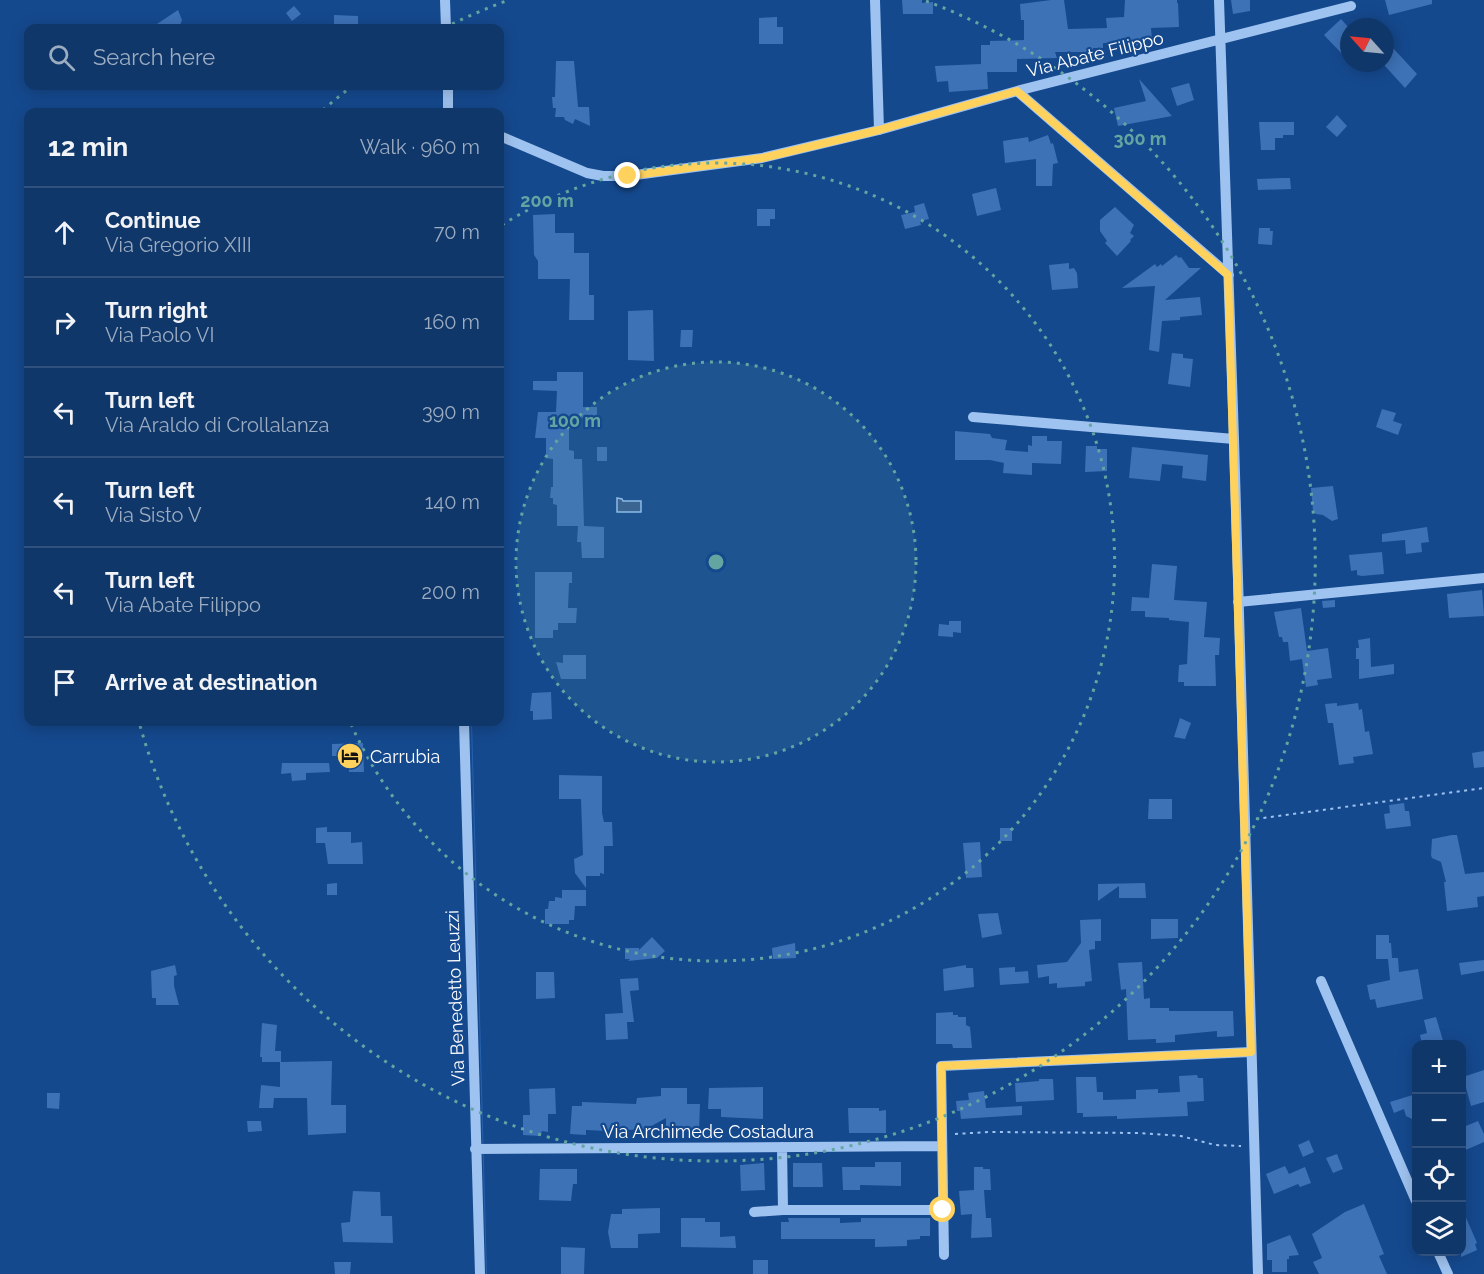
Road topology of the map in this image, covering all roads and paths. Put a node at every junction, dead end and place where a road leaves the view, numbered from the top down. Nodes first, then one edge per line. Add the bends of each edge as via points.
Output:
1 (445, 0) edge
2 (875, 0) edge
3 (1219, 0) edge
4 (1328, 6) edge
5 (1352, 6) dead end
6 (446, 24) edge
7 (1220, 39) junction
8 (448, 90) edge
9 (1017, 91) junction
10 (450, 108) edge
11 (879, 130) junction
12 (504, 138) edge
13 (1228, 275) junction
14 (973, 417) dead end
15 (1234, 439) junction
16 (1484, 578) edge
17 (1238, 602) junction
18 (464, 726) edge
19 (1484, 788) edge
20 (1244, 821) junction
21 (1321, 981) dead end
22 (1251, 1052) junction
23 (942, 1140) junction
24 (782, 1147) junction
25 (1253, 1147) junction
26 (475, 1149) junction
27 (1412, 1193) edge
28 (783, 1210) junction
29 (943, 1210) junction
30 (754, 1212) dead end
31 (944, 1256) dead end
32 (1440, 1256) edge
33 (480, 1274) edge
34 (1258, 1274) edge
35 (1448, 1274) edge

1 - 6 street
2 - 11 street
3 - 7 street
4 - 5 street, Via Abate Filippo
4 - 7 street, Via Abate Filippo
7 - 9 street, Via Abate Filippo
7 - 13 street
8 - 10 street
9 - 11 street, Via Abate Filippo
9 - 13 street
11 - 12 street, Via Abate Filippo via 762,158 628,176 587,173
13 - 15 street
14 - 15 street
15 - 17 street
16 - 17 street
17 - 20 street
18 - 26 street, Via Benedetto Leuzzi
19 - 20 path
20 - 22 street
21 - 27 street
22 - 23 street via 941,1066
22 - 25 street
23 - 24 street, Via Archimede Costadura
23 - 25 path via 989,1132 1140,1133
23 - 29 street
24 - 26 street, Via Archimede Costadura
24 - 28 street
25 - 34 street
26 - 33 street, Via Benedetto Leuzzi
28 - 29 street
28 - 30 street
29 - 31 street
32 - 35 street

